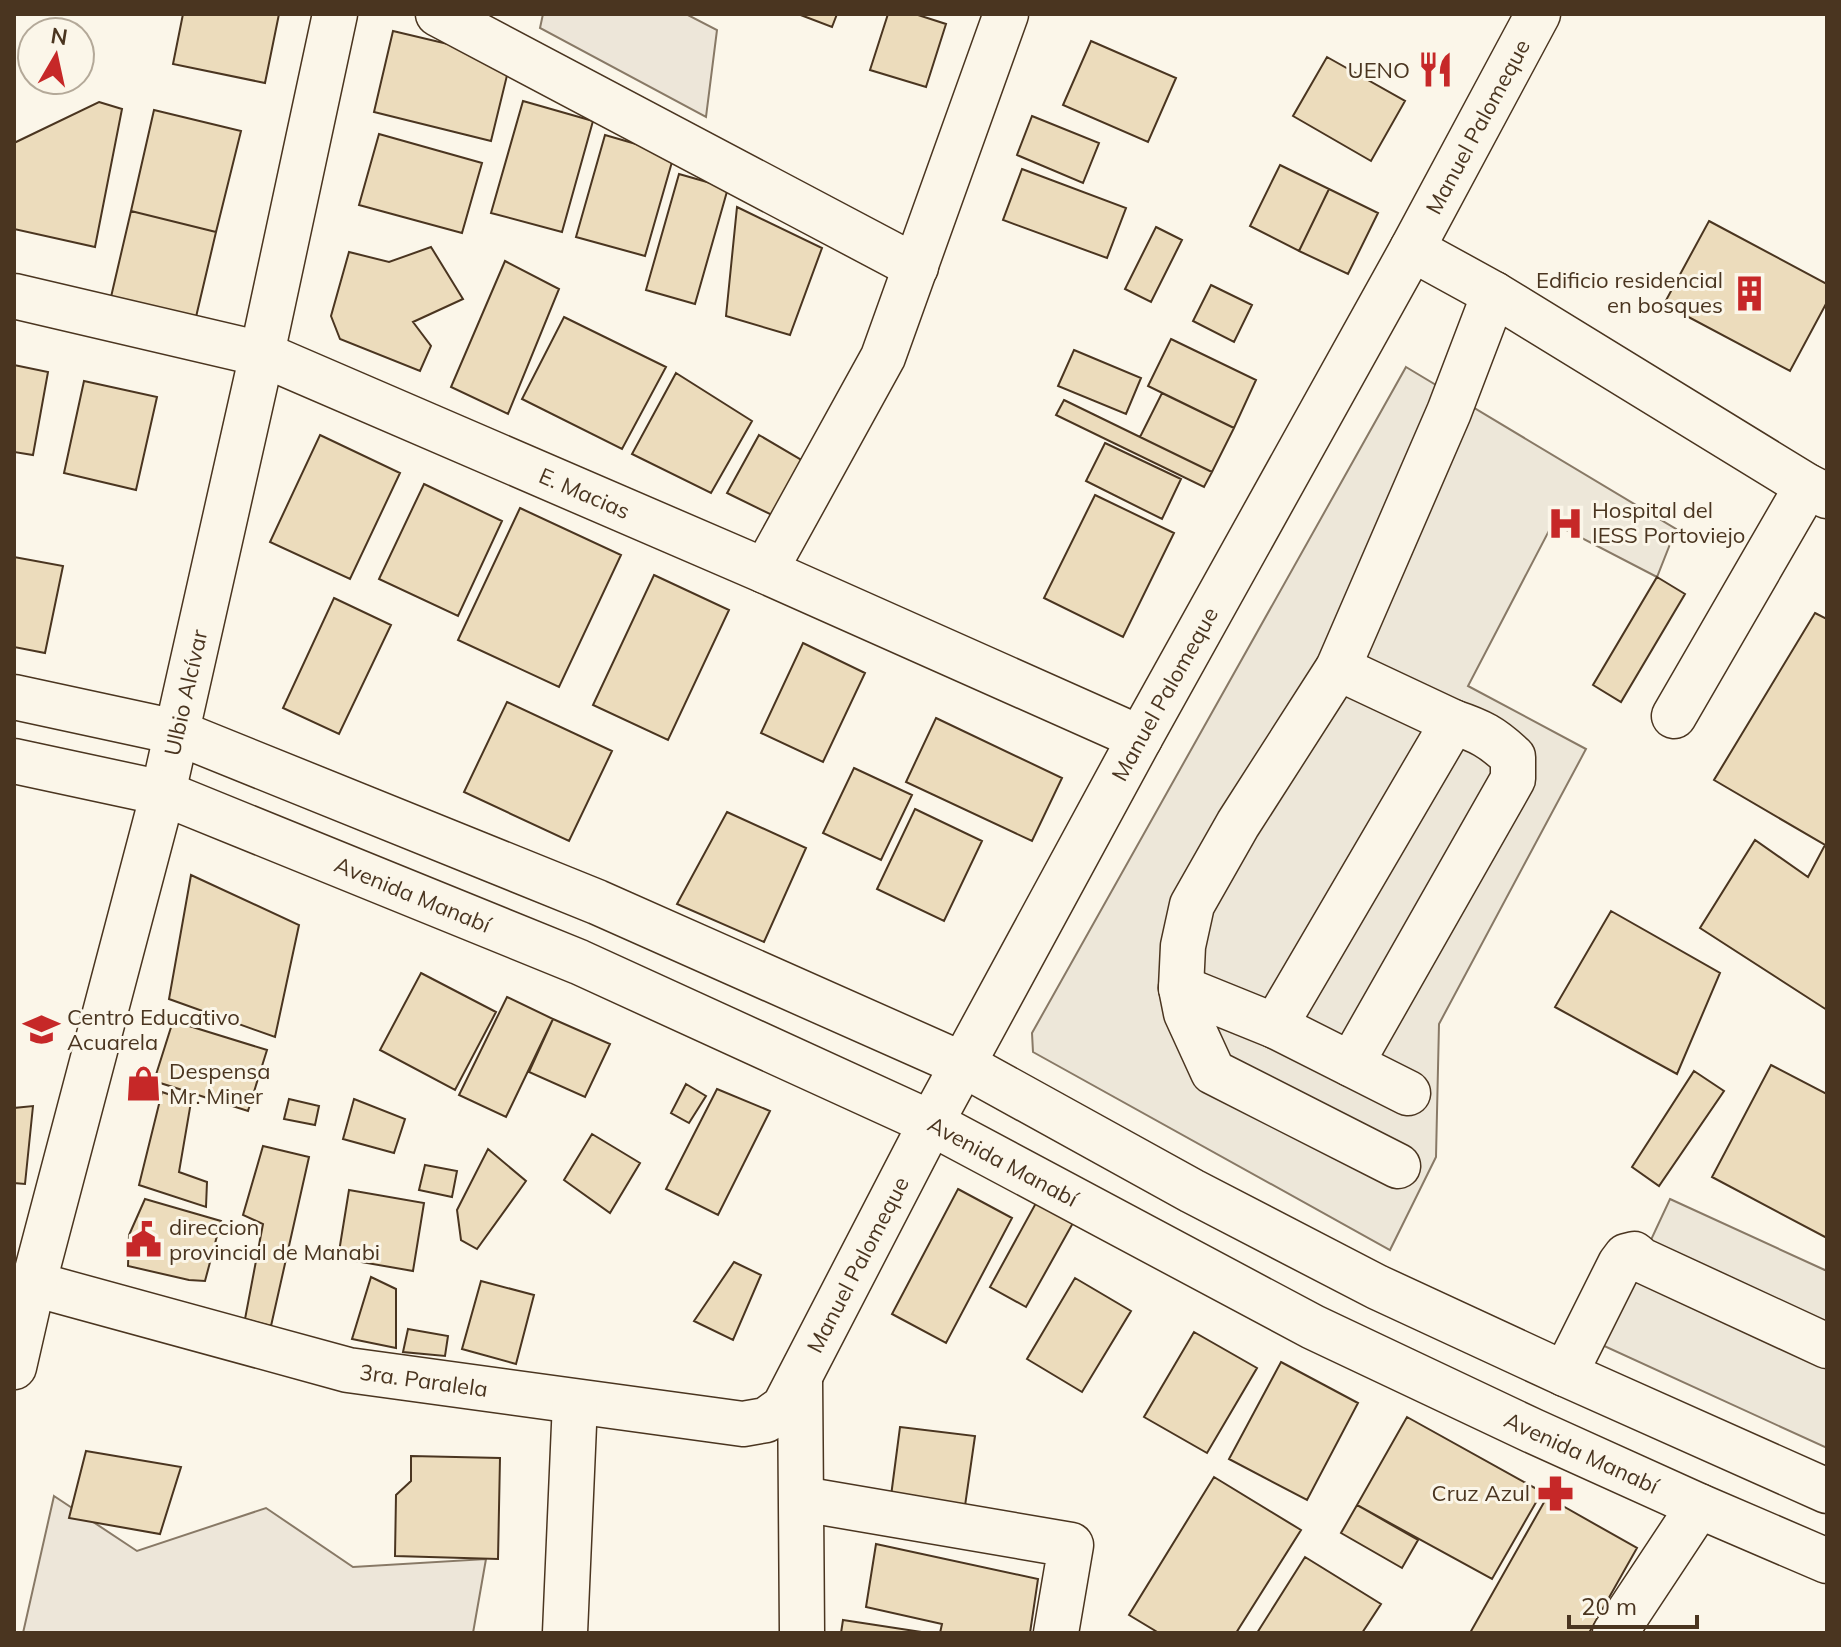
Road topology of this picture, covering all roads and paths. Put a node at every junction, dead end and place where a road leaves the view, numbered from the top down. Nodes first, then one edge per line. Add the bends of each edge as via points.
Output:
1 (335, 14) edge
2 (438, 14) edge
3 (1006, 14) edge
4 (1538, 14) edge
5 (1412, 249) junction
6 (916, 267) junction
7 (1494, 294) junction
8 (14, 296) edge
9 (262, 354) junction
10 (1817, 491) edge
11 (765, 571) junction
12 (1338, 668) junction
13 (14, 697) edge
14 (1674, 716) dead end
15 (1453, 722) junction
16 (176, 732) junction
17 (1140, 738) junction
18 (14, 761) edge
19 (163, 793) junction
20 (1181, 988) junction
21 (1275, 1026) junction
22 (1351, 1064) junction
23 (964, 1065) junction
24 (1408, 1093) dead end
25 (931, 1123) junction
26 (1398, 1166) dead end
27 (26, 1293) edge
28 (1827, 1346) edge
29 (14, 1367) edge
30 (1565, 1374) junction
31 (800, 1379) junction
32 (575, 1402) junction
33 (1827, 1491) edge
34 (802, 1499) junction
35 (1699, 1506) junction
36 (1827, 1561) edge
37 (565, 1633) edge
38 (802, 1633) edge
39 (1056, 1633) edge
40 (1615, 1633) edge

1 - 9 street, Ulbio Alcívar
2 - 6 street
3 - 6 street
4 - 5 street, Manuel Palomeque
5 - 7 street
5 - 17 street, Manuel Palomeque
6 - 11 street via 883,357
7 - 10 street
7 - 12 street
8 - 9 street, E. Macias
9 - 11 street, E. Macias
9 - 16 street, Ulbio Alcívar
10 - 14 street
11 - 17 street, E. Macias
12 - 15 street
12 - 20 street via 1192,905
13 - 16 street
15 - 21 street
15 - 22 street via 1479,730 1513,757 1513,779
16 - 19 street, Ulbio Alcívar
16 - 23 street via 597,902
17 - 23 street, Manuel Palomeque
18 - 19 street, Avenida Manabí
19 - 25 street, Avenida Manabí via 579,962
19 - 27 street, Ulbio Alcívar
20 - 21 street
20 - 26 street via 1186,1013 1213,1072
21 - 22 street
22 - 24 street
23 - 25 street, Manuel Palomeque
23 - 30 street via 1377,1287
25 - 31 street, Manuel Palomeque
25 - 35 street, Avenida Manabí via 1313,1327
27 - 29 street, Ulbio Alcívar
27 - 32 street, 3ra. Paralela via 348,1370
28 - 30 street via 1634,1254 1620,1264
30 - 33 street
31 - 32 street, 3ra. Paralela via 784,1407 766,1420 743,1424
31 - 34 street
32 - 37 street
34 - 38 street
34 - 39 street via 1071,1545
35 - 36 street, Avenida Manabí
35 - 40 street

